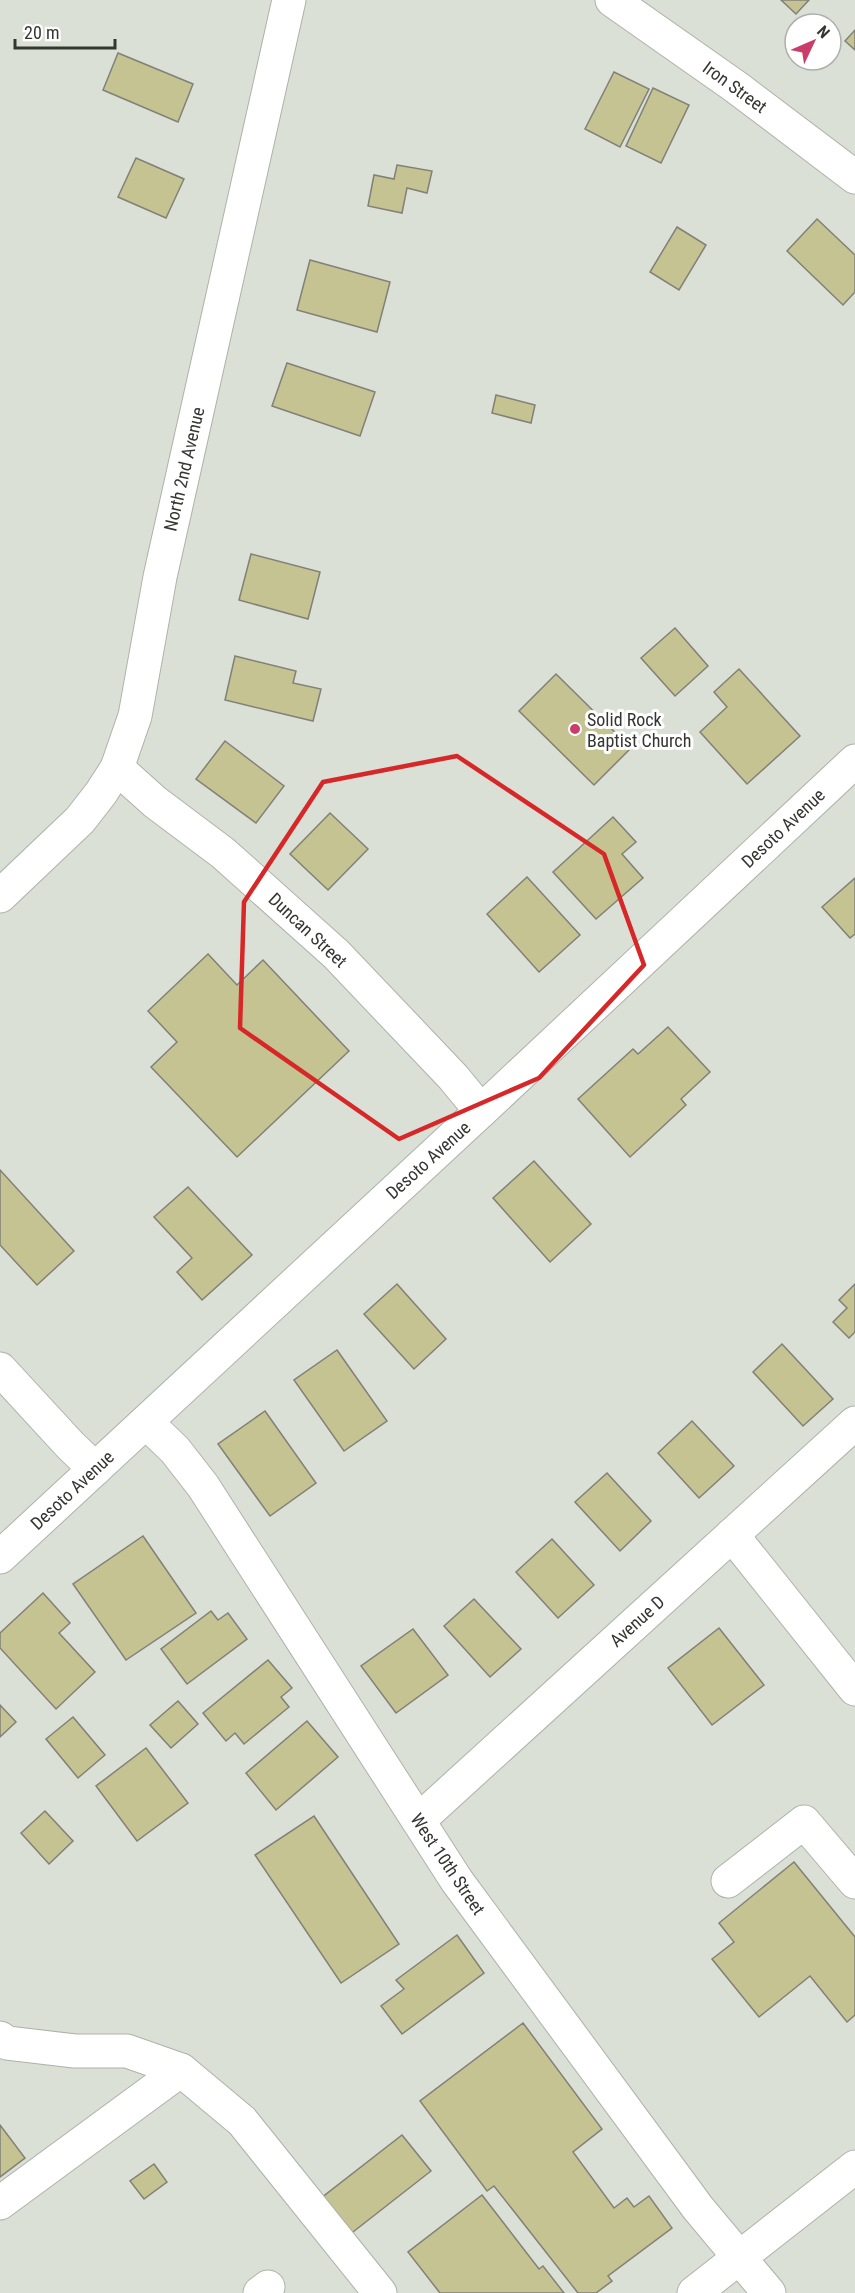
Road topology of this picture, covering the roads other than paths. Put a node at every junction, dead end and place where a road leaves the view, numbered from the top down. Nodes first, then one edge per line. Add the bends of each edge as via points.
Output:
1 (289, 0) edge
2 (612, 0) edge
3 (855, 177) edge
4 (855, 760) edge
5 (117, 768) junction
6 (0, 896) edge
7 (481, 1111) junction
8 (0, 1369) edge
9 (147, 1423) junction
10 (855, 1423) edge
11 (95, 1468) junction
12 (732, 1535) junction
13 (0, 1557) edge
14 (855, 1689) edge
15 (419, 1820) junction
16 (728, 1881) dead end
17 (855, 1882) edge
18 (0, 2038) edge
19 (181, 2070) junction
20 (855, 2167) edge
21 (0, 2203) edge
22 (739, 2257) junction
23 (380, 2293) edge
24 (694, 2293) edge
25 (769, 2293) edge

1 - 5 street, North 2nd Avenue via 160,577 135,716
2 - 3 street, Iron Street
4 - 7 street, Desoto Avenue
5 - 6 street, North 2nd Avenue via 80,820
5 - 7 street, Duncan Street via 223,854 336,954
7 - 9 street, Desoto Avenue
8 - 11 street
9 - 11 street, Desoto Avenue
9 - 15 street, West 10th Street via 203,1486
10 - 12 street, Avenue D
11 - 13 street, Desoto Avenue
12 - 14 street
12 - 15 street, Avenue D
15 - 22 street, West 10th Street via 457,1881 698,2208
16 - 17 street via 804,1822
18 - 19 street via 8,2043 75,2051 127,2051
19 - 21 street
19 - 23 street via 242,2121
20 - 22 street
22 - 24 street
22 - 25 street, West 10th Street

